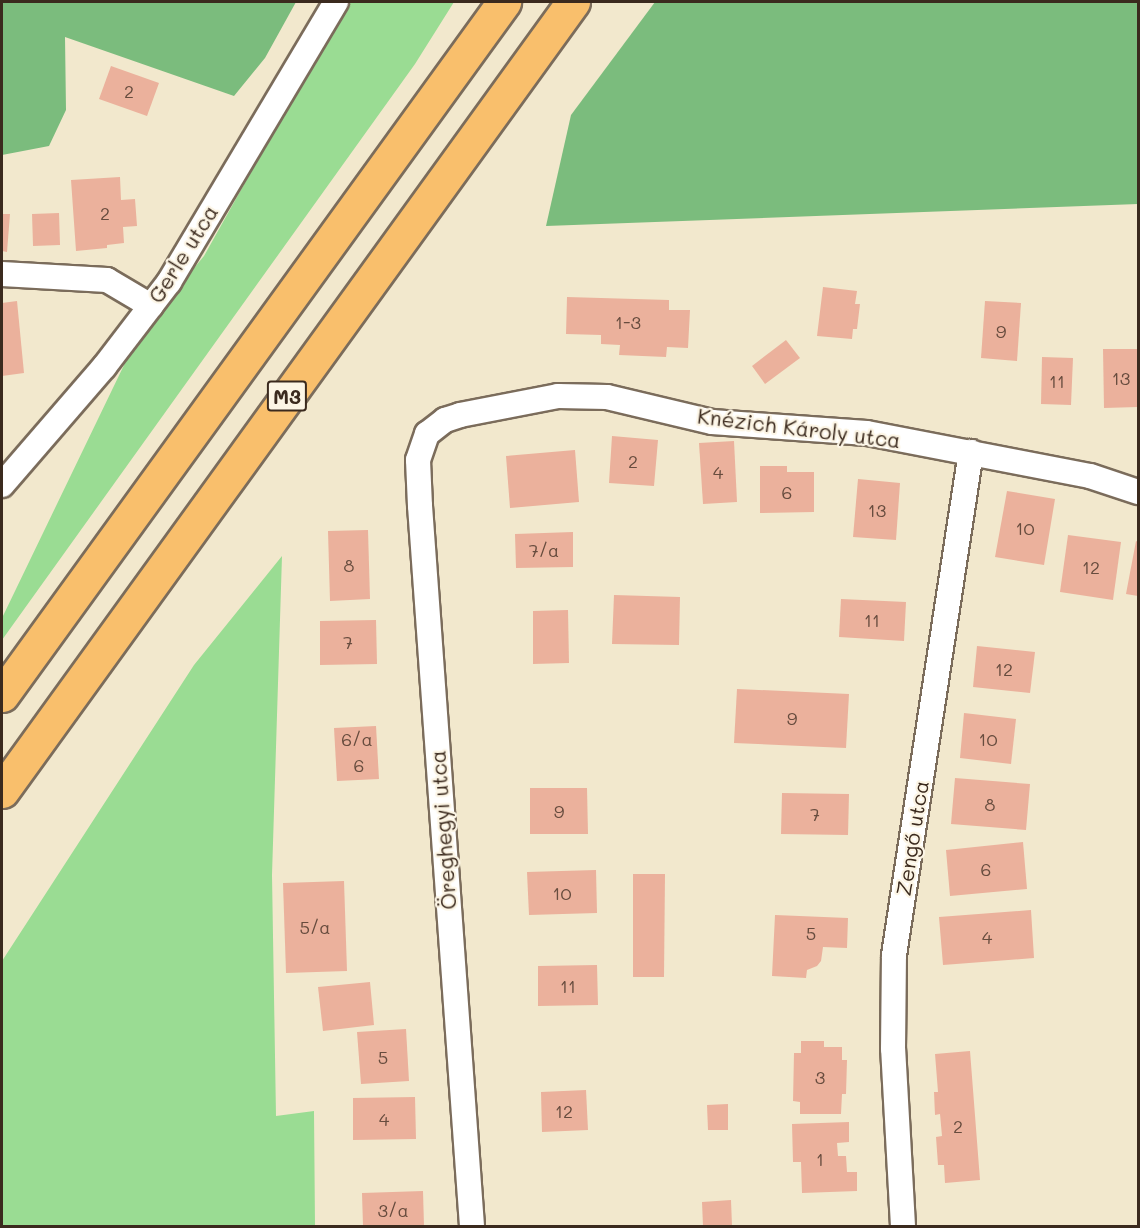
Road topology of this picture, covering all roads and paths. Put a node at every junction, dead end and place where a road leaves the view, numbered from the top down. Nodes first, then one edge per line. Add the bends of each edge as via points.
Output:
1 (336, 2) edge
2 (504, 2) edge
3 (573, 2) edge
4 (2, 274) edge
5 (151, 306) junction
6 (427, 434) joint
7 (971, 452) junction
8 (2, 485) edge
9 (1138, 492) edge
10 (2, 695) edge
11 (2, 791) edge
12 (472, 1227) edge
13 (903, 1227) edge

1 - 5 street, Gerle utca
2 - 10 highway, M3
3 - 11 highway, M3
4 - 5 street via 106,279
5 - 8 street, Gerle utca
6 - 7 street, Knézich Károly utca via 445,420 460,415 558,396 607,397 712,422 838,429
6 - 12 street, Öreghegyi utca via 418,460 420,506
7 - 9 street, Knézich Károly utca via 1110,481
7 - 13 street, Zengő utca via 894,955 893,1049

